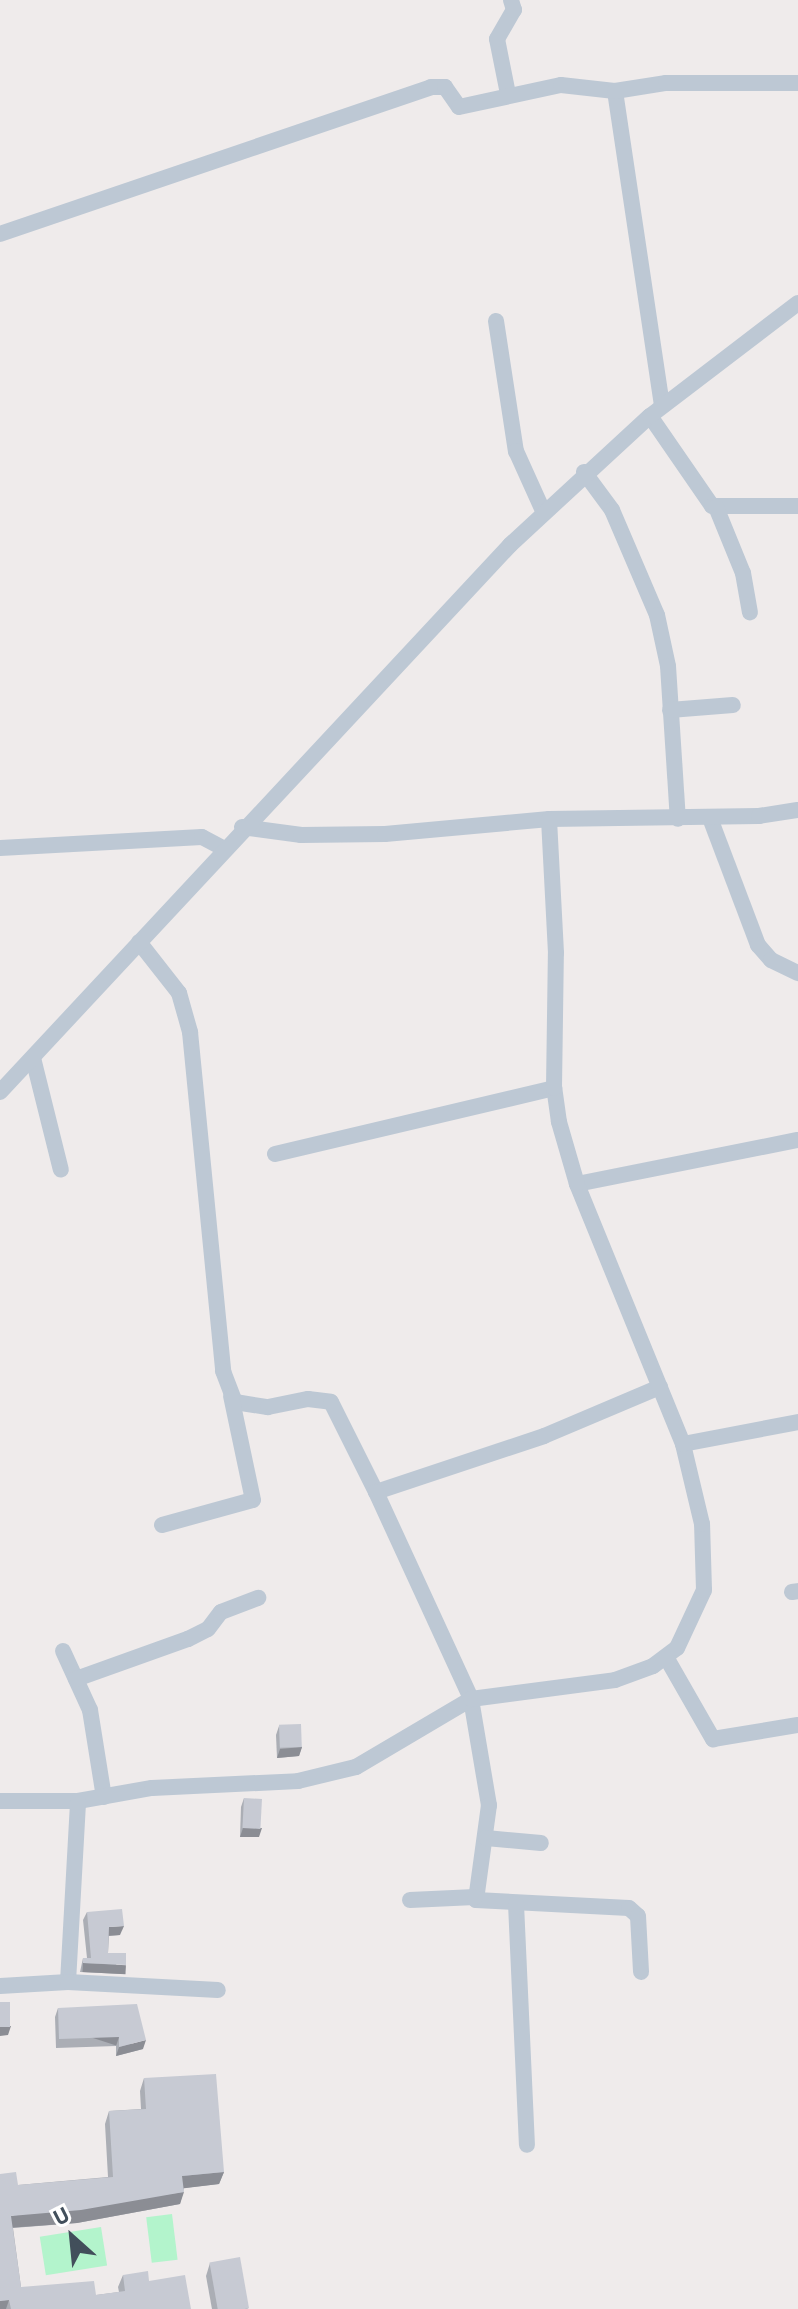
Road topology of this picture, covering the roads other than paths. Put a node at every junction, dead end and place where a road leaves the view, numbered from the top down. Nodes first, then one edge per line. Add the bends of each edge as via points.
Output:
1 (511, 0) edge
2 (798, 83) edge
3 (615, 91) junction
4 (508, 94) junction
5 (0, 234) edge
6 (798, 303) edge
7 (496, 321) dead end
8 (656, 411) junction
9 (584, 472) junction
10 (798, 506) edge
11 (716, 507) junction
12 (544, 513) junction
13 (750, 612) dead end
14 (733, 705) dead end
15 (670, 710) junction
16 (798, 810) edge
17 (710, 818) junction
18 (549, 819) junction
19 (678, 819) junction
20 (242, 827) junction
21 (0, 848) edge
22 (223, 848) junction
23 (139, 942) junction
24 (798, 973) edge
25 (33, 1058) junction
26 (554, 1088) junction
27 (0, 1092) edge
28 (798, 1140) edge
29 (275, 1154) dead end
30 (61, 1170) dead end
31 (577, 1184) junction
32 (660, 1387) junction
33 (231, 1396) junction
34 (798, 1422) edge
35 (683, 1444) junction
36 (376, 1492) junction
37 (162, 1525) dead end
38 (258, 1598) dead end
39 (63, 1651) dead end
40 (666, 1657) junction
41 (76, 1679) junction
42 (471, 1699) junction
43 (798, 1725) edge
44 (104, 1797) junction
45 (0, 1801) edge
46 (78, 1801) junction
47 (486, 1838) junction
48 (541, 1843) dead end
49 (475, 1897) junction
50 (410, 1900) dead end
51 (516, 1904) junction
52 (641, 1972) dead end
53 (68, 1982) junction
54 (0, 1986) edge
55 (218, 1990) dead end
56 (527, 2145) dead end

1 - 4 street via 514,10 497,39
2 - 3 street via 666,83
3 - 4 street via 561,85
3 - 8 street
4 - 5 street via 459,107 445,87 431,87
6 - 8 street
7 - 12 street via 516,451
8 - 9 street
8 - 11 street
9 - 12 street
9 - 15 street via 612,510 657,615
10 - 11 street
11 - 13 street via 743,573
12 - 20 street
14 - 15 street
15 - 19 street
16 - 17 street
17 - 19 street
17 - 24 street via 758,945 771,960
18 - 19 street
18 - 20 street via 385,834 301,835
18 - 26 street via 556,953
20 - 22 street
21 - 22 street via 202,837
22 - 23 street
23 - 25 street
23 - 33 street via 179,993 190,1032 223,1371
25 - 27 street
25 - 30 street
26 - 29 street
26 - 31 street
28 - 31 street
31 - 32 street
32 - 35 street
32 - 36 street via 544,1436
33 - 36 street via 242,1407 331,1402
33 - 37 street via 253,1500
34 - 35 street
35 - 40 street via 707,1567 689,1624
36 - 42 street
38 - 41 street via 221,1612 208,1629 188,1639
39 - 41 street
40 - 42 street via 615,1680
40 - 43 street via 713,1739
41 - 44 street via 90,1710
42 - 44 street via 356,1767 298,1781 152,1788
42 - 47 street via 489,1805
44 - 46 street
45 - 46 street
46 - 53 street
47 - 48 street
47 - 49 street
49 - 50 street
49 - 51 street via 478,1902
51 - 52 street via 629,1908 638,1916
51 - 56 street
53 - 54 street
53 - 55 street

